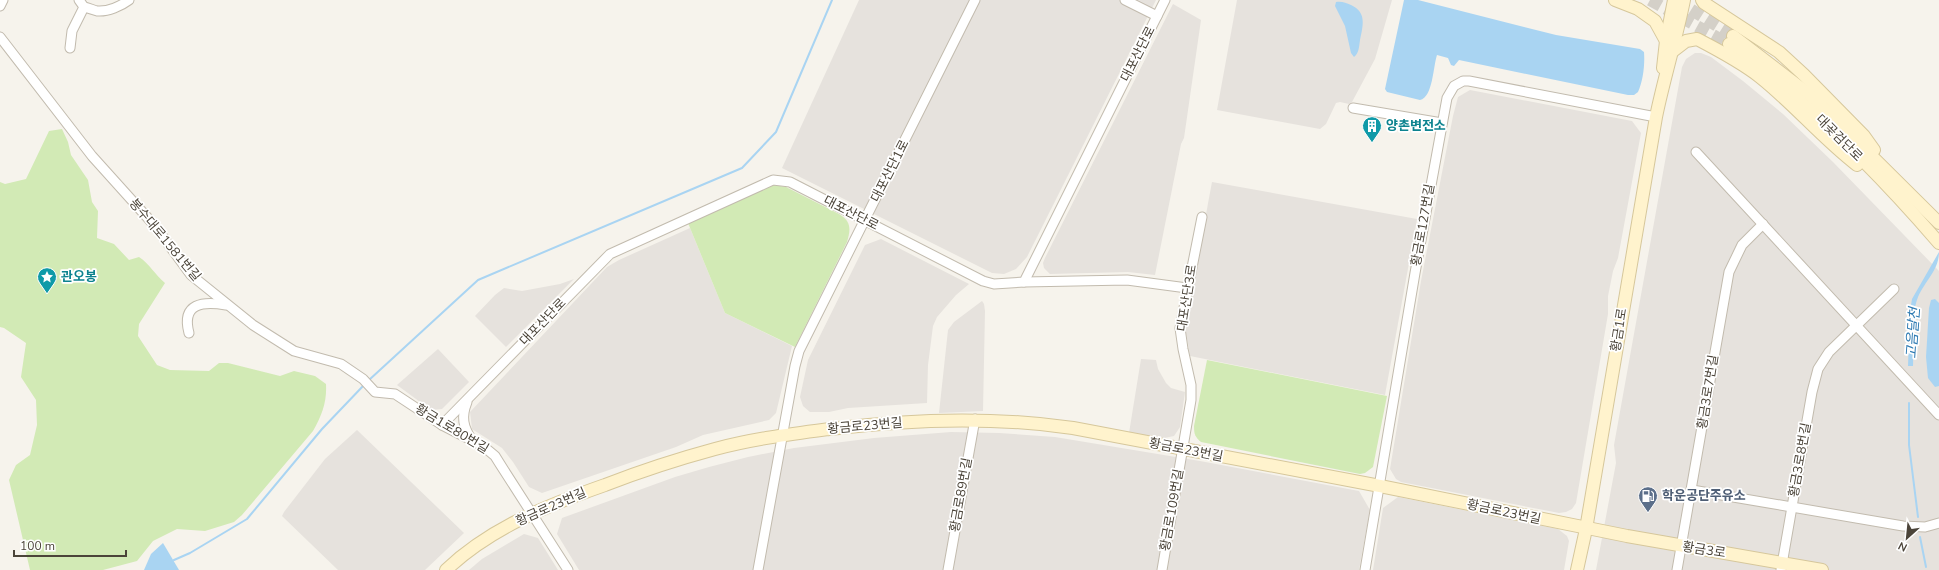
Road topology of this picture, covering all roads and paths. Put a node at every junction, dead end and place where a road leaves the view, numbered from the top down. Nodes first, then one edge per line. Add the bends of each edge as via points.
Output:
1 (3, 0) edge
2 (129, 0) edge
3 (975, 0) edge
4 (1124, 0) edge
5 (1165, 0) edge
6 (1615, 0) edge
7 (1684, 0) edge
8 (1702, 0) edge
9 (82, 4) edge
10 (0, 6) edge
11 (1675, 7) edge
12 (1157, 16) junction
13 (0, 38) edge
14 (1731, 40) tunnel mouth
15 (1666, 41) junction
16 (70, 48) dead end
17 (1673, 51) junction
18 (1661, 90) junction
19 (1353, 108) dead end
20 (1656, 117) junction
21 (1442, 123) junction
22 (1696, 152) dead end
23 (1894, 186) junction
24 (1202, 217) dead end
25 (865, 220) junction
26 (1939, 223) edge
27 (1763, 224) junction
28 (1938, 242) edge
29 (1024, 282) junction
30 (1187, 288) junction
31 (1894, 289) dead end
32 (227, 305) junction
33 (1856, 325) junction
34 (189, 333) dead end
35 (373, 390) joint
36 (468, 398) junction
37 (1939, 415) edge
38 (975, 419) junction
39 (442, 425) junction
40 (782, 435) junction
41 (473, 441) junction
42 (1182, 449) junction
43 (1380, 486) junction
44 (1692, 490) junction
45 (1791, 508) junction
46 (533, 513) junction
47 (1939, 523) edge
48 (1586, 528) junction
49 (1681, 547) junction
50 (1781, 566) edge
51 (446, 570) edge
52 (568, 570) edge
53 (758, 570) edge
54 (948, 570) edge
55 (1162, 570) edge
56 (1365, 570) edge
57 (1577, 570) edge
58 (1677, 570) edge
59 (1822, 570) edge

1 - 10 street
2 - 9 street via 106,10 95,11
3 - 25 street, 대포산단1로
4 - 12 street
5 - 12 street, 대포산단로
6 - 15 street via 1638,9 1655,21
7 - 11 street
8 - 23 street via 1779,52 1804,75 1864,136
9 - 16 street via 72,31
11 - 15 street, 황금1로
11 - 17 street, 황금1로
12 - 29 street, 대포산단로
13 - 32 street, 봉수대로1581번길 via 92,156 155,226 191,275
14 - 23 street, 대곶검단로 via 1811,96
15 - 18 street, 황금1로
17 - 18 street, 황금1로
17 - 23 street via 1686,41 1697,39 1759,76 1840,152
18 - 20 street, 황금1로
19 - 21 street
20 - 21 street, 황금로127번길 via 1463,81 1450,90
20 - 48 street, 황금1로
21 - 43 street, 황금로127번길
22 - 27 street
23 - 26 street, 대곶검단로
23 - 28 street, 대곶검단로
24 - 30 street, 대포산단3로
25 - 29 street, 대포산단로 via 990,283
25 - 36 street, 대포산단로 via 790,182 779,180 764,184 668,227 616,251 605,259
25 - 40 street, 대포산단1로 via 800,351
27 - 33 street
27 - 44 street, 황금3로7번길 via 1742,245 1729,272
29 - 30 street via 1127,280
30 - 42 street, 대포산단3로 via 1180,328 1192,393
31 - 33 street, 황금3로8번길
32 - 34 street via 204,303 193,308 186,321
32 - 35 street, 봉수대로1581번길 via 294,351 341,364 363,378
33 - 37 street
33 - 45 street, 황금3로8번길 via 1829,352 1818,369
35 - 39 street, 황금1로80번길 via 395,394
36 - 39 street, 대포산단로
36 - 41 street via 463,422 466,432
38 - 40 street, 황금로23번길 via 887,422
38 - 42 street, 황금로23번길 via 1065,427
38 - 54 street, 황금로89번길
39 - 41 street, 황금1로80번길
40 - 46 street, 황금로23번길 via 716,448 680,459
40 - 53 street
41 - 46 street, 황금1로80번길 via 494,456
42 - 43 street, 황금로23번길
42 - 55 street, 황금로109번길
43 - 48 street, 황금로23번길
43 - 56 street, 황금로127번길
44 - 45 street
44 - 49 street, 황금3로7번길
45 - 47 street, 황금3로8번길 via 1914,527 1933,526
45 - 50 street
46 - 51 street, 황금로23번길 via 484,540
46 - 52 street, 황금1로80번길
48 - 49 street, 황금3로
48 - 57 street, 황금1로
49 - 50 street, 황금3로
49 - 58 street, 황금3로7번길
50 - 59 street, 황금3로

